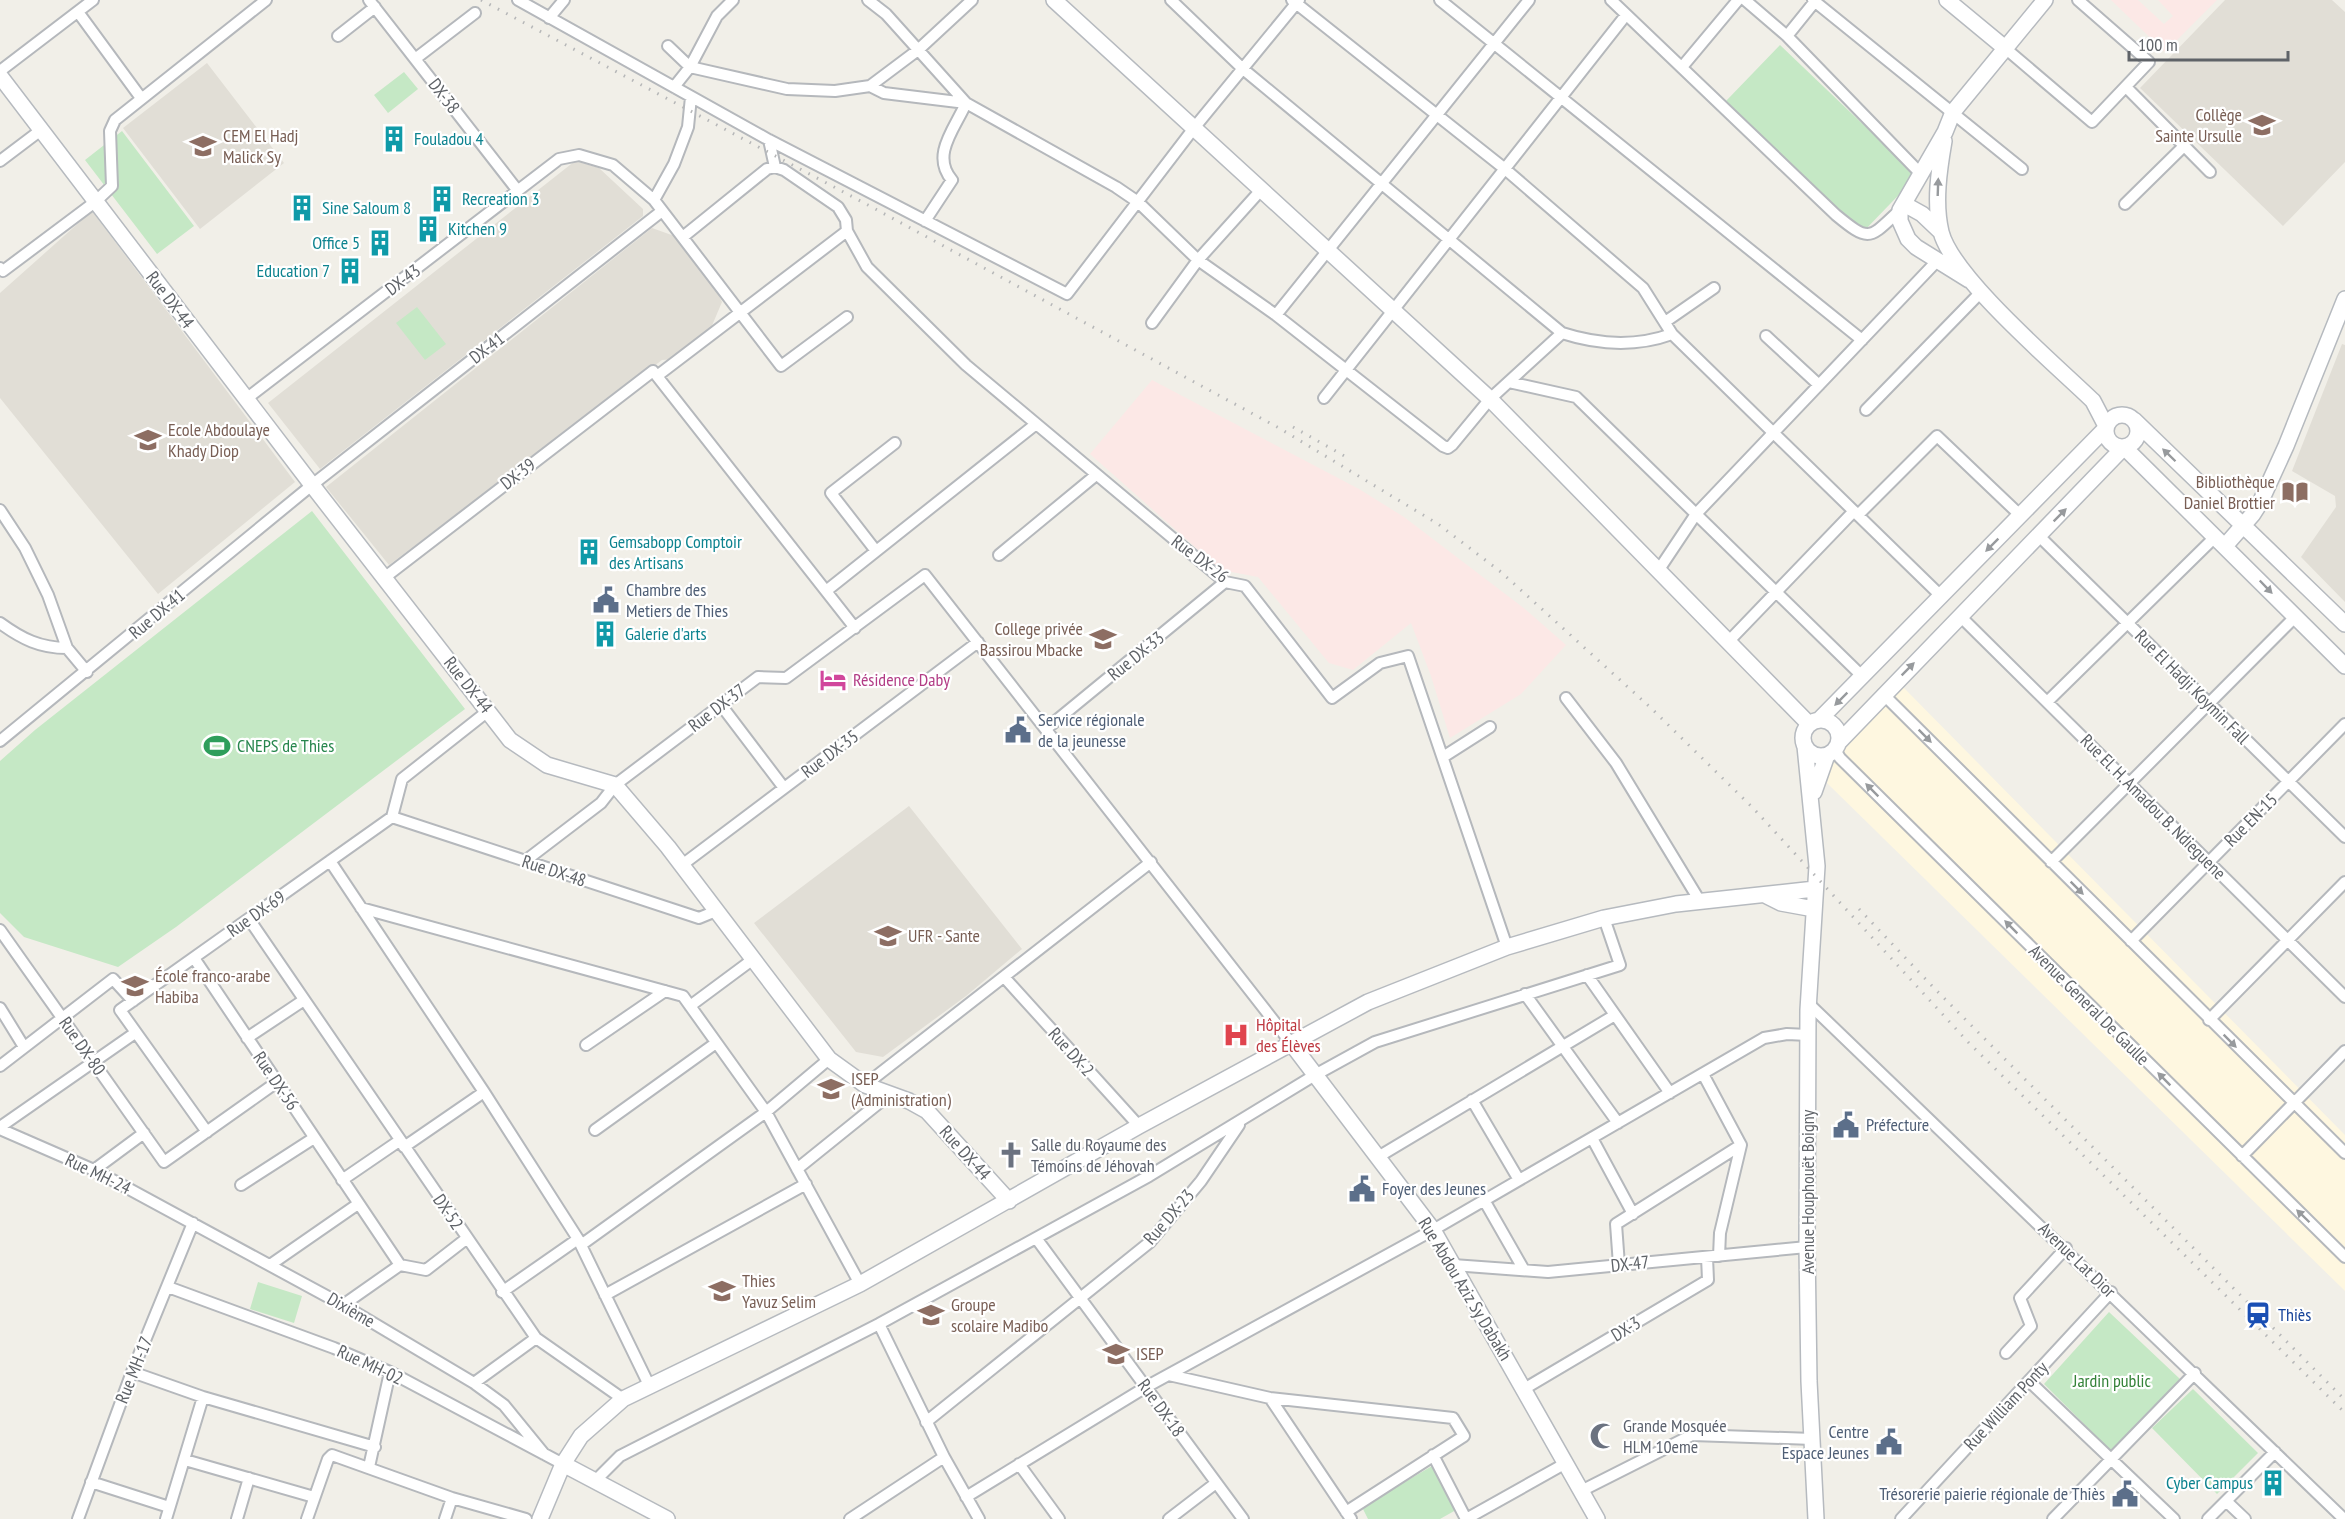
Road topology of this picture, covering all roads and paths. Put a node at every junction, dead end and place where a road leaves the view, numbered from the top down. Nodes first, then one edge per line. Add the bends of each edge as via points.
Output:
1 (93, 0) edge
2 (266, 0) edge
3 (518, 0) edge
4 (564, 0) edge
5 (733, 0) edge
6 (868, 0) edge
7 (972, 0) edge
8 (1054, 0) edge
9 (1171, 0) edge
10 (1440, 0) edge
11 (1529, 0) edge
12 (1611, 0) edge
13 (1738, 0) edge
14 (1745, 0) edge
15 (1815, 0) edge
16 (1947, 0) edge
17 (2045, 0) edge
18 (2078, 0) edge
19 (1296, 1) edge
20 (372, 4) edge
21 (1067, 6) edge
22 (78, 12) junction
23 (475, 13) dead end
24 (1626, 15) junction
25 (549, 18) junction
26 (338, 36) dead end
27 (1787, 36) junction
28 (1494, 44) junction
29 (668, 46) dead end
30 (2005, 48) junction
31 (918, 50) junction
32 (415, 59) junction
33 (690, 67) junction
34 (1682, 68) junction
35 (1243, 69) junction
36 (0, 71) edge
37 (0, 76) edge
38 (870, 86) junction
39 (674, 87) junction
40 (2126, 87) junction
41 (691, 97) junction
42 (141, 98) junction
43 (1561, 98) junction
44 (966, 103) junction
45 (1953, 112) junction
46 (1436, 115) junction
47 (1194, 128) junction
48 (41, 130) junction
49 (1945, 132) junction
50 (769, 140) junction
51 (2184, 146) junction
52 (0, 161) edge
53 (775, 167) junction
54 (1504, 169) junction
55 (2022, 169) dead end
56 (2210, 172) dead end
57 (1921, 174) junction
58 (1381, 184) junction
59 (1261, 190) junction
60 (518, 191) junction
61 (654, 200) junction
62 (95, 202) junction
63 (1138, 202) junction
64 (2126, 204) dead end
65 (1902, 207) junction
66 (662, 211) junction
67 (925, 221) junction
68 (847, 231) junction
69 (1941, 232) junction
70 (684, 236) junction
71 (1449, 239) junction
72 (1328, 250) junction
73 (1198, 260) junction
74 (1937, 261) junction
75 (0, 268) edge
76 (1969, 280) junction
77 (1714, 288) dead end
78 (1981, 292) junction
79 (2345, 299) edge
80 (1395, 309) junction
81 (741, 312) junction
82 (1276, 315) junction
83 (847, 317) dead end
84 (1665, 322) junction
85 (1152, 324) dead end
86 (1562, 333) junction
87 (1672, 334) junction
88 (1766, 336) dead end
89 (1862, 340) junction
90 (1345, 371) junction
91 (655, 374) junction
92 (1509, 382) junction
93 (1819, 385) junction
94 (1324, 398) dead end
95 (246, 399) junction
96 (1490, 399) junction
97 (2093, 402) junction
98 (1866, 410) dead end
99 (2128, 417) junction
100 (1036, 424) junction
101 (2106, 427) junction
102 (1774, 433) junction
103 (895, 443) dead end
104 (2124, 447) junction
105 (1096, 475) junction
106 (312, 485) junction
107 (0, 510) edge
108 (1856, 513) junction
109 (1696, 514) junction
110 (2021, 516) junction
111 (2246, 530) junction
112 (2039, 536) junction
113 (2225, 546) junction
114 (876, 551) junction
115 (999, 555) dead end
116 (1658, 571) junction
117 (384, 578) junction
118 (1225, 582) junction
119 (826, 591) junction
120 (1775, 591) junction
121 (1942, 597) junction
122 (1960, 616) junction
123 (2295, 617) junction
124 (0, 623) edge
125 (2127, 623) junction
126 (2345, 624) edge
127 (855, 628) junction
128 (978, 642) junction
129 (1728, 642) junction
130 (67, 648) junction
131 (2345, 666) edge
132 (87, 672) junction
133 (1863, 676) junction
134 (1883, 694) junction
135 (1566, 698) dead end
136 (2047, 702) junction
137 (2208, 702) junction
138 (722, 705) junction
139 (488, 711) junction
140 (1814, 722) junction
141 (2345, 724) edge
142 (1490, 727) dead end
143 (1047, 729) junction
144 (0, 740) edge
145 (1805, 746) junction
146 (1834, 749) junction
147 (1443, 757) junction
148 (2289, 782) junction
149 (2129, 783) junction
150 (615, 785) junction
151 (784, 788) junction
152 (1813, 798) junction
153 (392, 817) junction
154 (2345, 837) edge
155 (330, 861) junction
156 (525, 861) junction
157 (1151, 862) junction
158 (2051, 862) junction
159 (2209, 862) junction
160 (682, 865) junction
161 (2345, 882) edge
162 (1815, 889) junction
163 (1767, 896) junction
164 (1701, 903) junction
165 (361, 908) junction
166 (1814, 909) junction
167 (716, 911) junction
168 (1604, 918) junction
169 (249, 920) junction
170 (0, 930) edge
171 (2288, 940) junction
172 (2131, 941) junction
173 (1508, 947) junction
174 (194, 958) junction
175 (752, 960) junction
176 (1587, 975) junction
177 (1004, 977) junction
178 (665, 991) junction
179 (1525, 994) junction
180 (2345, 997) edge
181 (304, 1000) junction
182 (133, 1001) junction
183 (1808, 1003) junction
184 (690, 1006) junction
185 (0, 1008) edge
186 (1615, 1015) junction
187 (62, 1018) junction
188 (2209, 1020) junction
189 (135, 1033) junction
190 (1808, 1035) junction
191 (247, 1038) junction
192 (716, 1043) junction
193 (1291, 1044) junction
194 (586, 1045) dead end
195 (1562, 1045) junction
196 (24, 1047) junction
197 (2345, 1051) edge
198 (829, 1059) junction
199 (93, 1062) junction
200 (0, 1066) edge
201 (1702, 1074) junction
202 (1315, 1075) junction
203 (277, 1082) junction
204 (865, 1085) junction
205 (484, 1092) junction
206 (1670, 1093) junction
207 (890, 1094) junction
208 (1472, 1100) junction
209 (2293, 1103) junction
210 (766, 1112) junction
211 (1243, 1120) junction
212 (1618, 1123) junction
213 (1139, 1126) junction
214 (0, 1128) edge
215 (595, 1130) dead end
216 (207, 1132) junction
217 (144, 1133) junction
218 (314, 1138) junction
219 (1592, 1138) junction
220 (402, 1144) junction
221 (1742, 1145) junction
222 (2345, 1153) edge
223 (2242, 1156) junction
224 (1378, 1157) junction
225 (797, 1169) junction
226 (94, 1170) junction
227 (342, 1180) junction
228 (1520, 1180) junction
229 (806, 1184) junction
230 (242, 1185) dead end
231 (1484, 1200) junction
232 (1009, 1201) junction
233 (358, 1204) junction
234 (1633, 1214) junction
235 (193, 1224) junction
236 (1433, 1230) junction
237 (1036, 1238) junction
238 (466, 1239) junction
239 (580, 1242) junction
240 (1807, 1247) junction
241 (2066, 1248) junction
242 (1719, 1256) junction
243 (1707, 1257) junction
244 (2345, 1257) edge
245 (270, 1265) junction
246 (400, 1265) junction
247 (1453, 1265) junction
248 (1619, 1265) junction
249 (1524, 1270) junction
250 (860, 1284) junction
251 (168, 1287) junction
252 (502, 1292) junction
253 (2111, 1292) junction
254 (605, 1295) junction
255 (1080, 1298) junction
256 (343, 1305) junction
257 (879, 1324) junction
258 (536, 1338) junction
259 (2006, 1353) dead end
260 (132, 1372) junction
261 (390, 1372) junction
262 (2195, 1373) junction
263 (1169, 1375) junction
264 (2030, 1381) junction
265 (474, 1383) junction
266 (650, 1387) junction
267 (1146, 1387) junction
268 (1524, 1389) junction
269 (203, 1397) junction
270 (1270, 1398) junction
271 (623, 1399) junction
272 (926, 1422) junction
273 (1812, 1439) junction
274 (375, 1447) junction
275 (2275, 1452) junction
276 (544, 1454) junction
277 (1433, 1455) junction
278 (944, 1457) junction
279 (2111, 1459) junction
280 (185, 1460) junction
281 (1566, 1463) junction
282 (563, 1464) junction
283 (1020, 1464) junction
284 (369, 1467) junction
285 (249, 1478) junction
286 (596, 1480) junction
287 (91, 1482) junction
288 (1216, 1483) junction
289 (1581, 1491) junction
290 (314, 1497) junction
291 (966, 1497) junction
292 (452, 1498) junction
293 (2226, 1501) junction
294 (169, 1507) junction
295 (1349, 1516) edge
296 (663, 1518) edge
297 (78, 1519) edge
298 (166, 1519) edge
299 (237, 1519) edge
300 (307, 1519) edge
301 (446, 1519) edge
302 (526, 1519) edge
303 (540, 1519) edge
304 (850, 1519) edge
305 (979, 1519) edge
306 (1059, 1519) edge
307 (1169, 1519) edge
308 (1243, 1519) edge
309 (1466, 1519) edge
310 (1597, 1519) edge
311 (1816, 1519) edge
312 (1901, 1519) edge
313 (2053, 1519) edge
314 (2174, 1519) edge
315 (2208, 1519) edge
316 (2245, 1519) edge
317 (2344, 1519) edge

1 - 22 street
2 - 42 street
3 - 25 street
4 - 25 street
5 - 33 street via 717,16
6 - 31 street
7 - 31 street
8 - 21 main road
9 - 35 street
10 - 28 street
11 - 28 street
12 - 24 street
13 - 34 street
14 - 27 street
15 - 27 street
15 - 45 street
16 - 30 main road
17 - 30 main road
18 - 40 street via 2149,62
19 - 35 street
19 - 46 street
20 - 26 street
20 - 32 street, DX-38
21 - 47 main road
22 - 36 street
22 - 42 street
23 - 32 street
24 - 34 street
24 - 43 street
25 - 39 street
27 - 57 street
28 - 43 street
28 - 46 street
29 - 33 street
30 - 40 street via 2092,122
30 - 45 main road
31 - 38 street
31 - 44 street
32 - 60 street, DX-38
33 - 38 street via 787,89 835,91
33 - 39 street
34 - 65 street via 1855,230 1875,234
35 - 47 street
35 - 58 street
37 - 48 main road, Rue DX-44
38 - 44 street via 884,93
39 - 41 street
40 - 51 street
41 - 50 street
41 - 61 street via 688,127
42 - 62 street via 115,120 110,131 114,179
43 - 54 street
43 - 89 street
44 - 63 street
44 - 67 street via 944,150 945,166 952,180
45 - 49 main road
45 - 55 street
46 - 54 street
46 - 58 street
47 - 59 main road
47 - 63 street
48 - 52 street
48 - 62 main road, Rue DX-44
49 - 57 main road
69 -> 49 main road via 1938,190
50 - 53 street
50 - 67 street
51 - 56 street
51 - 64 street
53 - 68 street, Rue DX-26 via 838,207
53 - 70 street via 766,169
54 - 71 street
54 - 84 street via 1643,288
57 - 65 main road
58 - 71 street
58 - 72 street
59 - 72 main road
59 - 73 street
60 - 61 street, DX-43 via 559,159 579,155 613,165
60 - 95 street, DX-43
61 - 66 street
62 - 75 street via 3,271
62 - 95 main road, Rue DX-44
63 - 67 street via 1067,294
63 - 73 street
65 - 69 main road via 1922,214
65 - 74 main road via 1900,221 1908,239
66 - 70 street
66 - 106 street, DX-41
68 - 81 street, DX-39
68 - 100 street, Rue DX-26 via 860,257 879,281 966,365
69 - 76 main road via 1948,250
70 - 81 street
71 - 80 street
71 - 86 street
72 - 80 main road
72 - 82 street
73 - 82 street
73 - 85 street
74 - 76 main road
74 - 89 street
76 - 78 main road
77 - 84 street
78 - 97 main road
78 - 98 street
79 - 111 main road via 2286,446
80 - 90 street
80 - 96 main road
81 - 83 street via 781,366
81 - 91 street, DX-39
82 - 90 street
84 - 87 street
86 - 87 street via 1590,342 1648,343
86 - 92 street
87 - 102 street
88 - 93 street
89 - 93 street
90 - 94 street
90 - 96 street via 1448,448
91 - 117 street, DX-39
91 - 119 street
92 - 96 street
92 - 109 street via 1576,397
93 - 102 street
95 - 106 main road, Rue DX-44
96 - 116 main road
97 - 99 main road
97 - 101 main road
99 - 101 main road via 2113,417
99 - 104 main road via 2138,434 2133,443
111 -> 99 main road
100 - 105 street, Rue DX-26
100 - 114 street
101 - 104 main road via 2110,442
101 - 110 main road
102 - 108 street
102 - 109 street
103 - 114 street via 831,493
112 -> 104 main road
104 - 113 main road
105 - 115 street
105 - 118 street, Rue DX-26
106 - 117 main road, Rue DX-44
106 - 132 street, Rue DX-41
107 - 130 street via 25,548 48,595
108 - 110 street via 1936,436
108 - 120 street
108 - 121 street
109 - 116 street
109 - 120 street
110 -> 121 main road
111 - 113 main road
111 - 126 main road
112 - 122 main road
112 - 125 street, Rue El Hadji Koymin Fall
113 -> 123 main road
113 - 125 street
114 - 119 street
116 - 129 main road
117 - 139 main road, Rue DX-44
118 - 143 street, Rue DX-33
118 - 147 street, Rue DX-26 via 1245,585 1332,698 1380,663 1408,656
119 - 127 street
120 - 129 street
120 - 133 street
121 - 133 main road
134 -> 122 main road
122 - 136 street, Rue El. H. Amadou B. Ndieguene
123 - 131 main road
123 - 137 street
124 - 130 street via 22,639 48,648
125 - 136 street
125 - 137 street, Rue El Hadji Koymin Fall
127 - 128 street, Rue DX-37 via 925,575
127 - 138 street, Rue DX-37 via 786,678 758,677
128 - 143 street
128 - 151 street, Rue DX-35
129 - 140 main road
130 - 132 street
132 - 144 street, Rue DX-41
133 -> 140 main road
134 - 146 main road
134 -> 158 street
135 - 164 street via 1616,763
136 - 149 street, Rue El. H. Amadou B. Ndieguene
137 - 148 street, Rue El Hadji Koymin Fall
137 - 149 street
138 - 150 street, Rue DX-37
138 - 151 street
139 - 150 main road, Rue DX-44 via 510,740 547,765
139 - 153 street via 402,779
140 - 145 main road via 1804,735
140 - 146 main road via 1835,726
141 - 148 street, Rue EN-15
142 - 147 street
143 - 157 street
145 - 146 main road via 1817,755
145 - 152 main road, Avenue Houphouët Boigny
146 - 152 main road
223 -> 146 street, Avenue General De Gaulle
147 - 173 street
148 - 154 street, Rue El Hadji Koymin Fall
148 - 159 street, Rue EN-15
149 - 158 street
149 - 159 street, Rue El. H. Amadou B. Ndieguene
150 - 156 street, Rue DX-37 via 601,803
150 - 160 main road, Rue DX-44
151 - 160 street, Rue DX-35
152 - 162 main road, Avenue Houphouët Boigny
153 - 155 street, Rue DX-69
153 - 156 street, Rue DX-48
155 - 165 street
155 - 169 street, Rue DX-69
156 - 167 street, Rue DX-48 via 699,918
157 - 177 street
157 - 193 street
158 -> 172 street
159 - 171 street, Rue El. H. Amadou B. Ndieguene
159 - 172 street, Rue EN-15
160 - 167 main road, Rue DX-44
161 - 171 street
162 - 163 main road via 1780,891
162 - 166 main road, Avenue Houphouët Boigny
163 - 164 main road
163 - 166 main road via 1780,903
164 - 168 main road
165 - 178 street
165 - 205 street
166 - 183 main road, Avenue Houphouët Boigny
167 - 175 main road, Rue DX-44
168 - 173 main road
168 - 176 street via 1620,965
169 - 174 street, Rue DX-69
169 - 181 street, DX-52 / DX-52
170 - 187 street, Rue DX-80
171 - 180 street, Rue El. H. Amadou B. Ndieguene
171 - 188 street
172 - 188 street
173 - 193 main road via 1368,1002
174 - 182 street, Rue DX-69
174 - 191 street, Rue DX-56
175 - 184 street
175 - 198 main road, Rue DX-44
176 - 179 street
176 - 186 street
177 - 204 street
177 - 213 street, Rue DX-2
178 - 184 street via 683,996
178 - 194 street
179 - 195 street
179 - 202 street via 1376,1042
181 - 191 street
181 - 220 street, DX-52 / DX-52
182 - 187 street via 113,979
182 - 189 street, Rue DX-69 via 120,1010
183 - 190 main road, Avenue Houphouët Boigny
183 - 241 street, Avenue Lat Dior
184 - 192 street
185 - 196 street
186 - 195 street
186 - 206 street
187 - 196 street
187 - 199 street, Rue DX-80
188 -> 209 street
189 - 199 street
189 - 216 street
190 - 201 street via 1764,1038
190 - 240 main road, Avenue Houphouët Boigny
191 - 203 street, Rue DX-56
192 - 210 street
192 - 215 street
193 - 202 main road, Rue Abdou Aziz Sy Dabakh
193 - 213 main road
195 - 208 street
195 - 212 street
196 - 200 street
197 - 209 street
198 - 204 main road, Rue DX-44
198 - 210 street
199 - 214 street
199 - 217 street, Rue DX-80
201 - 206 street
201 - 221 street
202 - 211 street
202 - 224 main road, Rue Abdou Aziz Sy Dabakh
203 - 216 street
203 - 218 street, Rue DX-56
204 - 207 main road, Rue DX-44
205 - 220 street
205 - 239 street
206 - 212 street
207 - 225 street
207 - 232 main road, Rue DX-44 via 927,1111
208 - 224 street
208 - 228 street
209 - 222 street
209 - 223 street
210 - 225 street
210 - 239 street
211 - 237 street
211 - 255 street, Rue DX-23 via 1150,1242
212 - 219 street
213 - 232 main road
214 - 226 street, Rue MH-24
216 - 217 street, Rue DX-80 via 164,1162
217 - 226 street
218 - 227 street, Rue DX-56
218 - 230 street
219 - 228 street
219 - 234 street
220 - 227 street
220 - 238 street, DX-52 / DX-52
221 - 234 street
221 - 242 street via 1720,1233
244 -> 223 street, Avenue General De Gaulle
224 - 236 main road, Rue Abdou Aziz Sy Dabakh
225 - 229 street
226 - 235 street, Rue MH-24
227 - 233 street, Rue DX-56
228 - 231 street
229 - 250 street
229 - 254 street
231 - 236 street
231 - 249 street
232 - 250 main road
233 - 245 street
233 - 246 street, Rue DX-56
234 - 248 street via 1616,1224
235 - 245 street, Dixième
235 - 251 street, Rue MH-17
236 - 247 main road, Rue Abdou Aziz Sy Dabakh
236 - 263 street
237 - 255 street, Rue DX-18
237 - 257 street
238 - 246 street via 423,1271
238 - 252 street, DX-52 / DX-52
239 - 252 street
239 - 254 street
240 - 242 street, DX-47
240 - 273 main road, Avenue Houphouët Boigny
241 - 253 street, Avenue Lat Dior
241 - 259 street via 2020,1298 2031,1326
242 - 243 street, DX-47
243 - 248 street, DX-47
243 - 268 street, DX-3 via 1708,1280
245 - 256 street, Dixième
246 - 256 street
247 - 249 street, DX-47
247 - 268 main road, Rue Abdou Aziz Sy Dabakh
248 - 249 street, DX-47 via 1548,1272
250 - 266 main road
251 - 260 street, Rue MH-17
251 - 261 street, Rue MH-02
252 - 258 street, DX-52
253 - 262 street, Avenue Lat Dior
253 - 264 street, Rue William Ponty
254 - 266 street
255 - 267 street, Rue DX-18
255 - 272 street, Rue DX-23
256 - 265 street, Dixième
257 - 272 street
257 - 286 street via 620,1456
258 - 265 street
258 - 271 street, DX-52
260 - 269 street
260 - 287 street, Rue MH-17
261 - 274 street
261 - 276 street, Rue MH-02
262 - 275 street, Avenue Lat Dior
262 - 279 street
263 - 267 street
263 - 270 street
264 - 279 street
264 - 312 street, Rue William Ponty
265 - 276 street, Dixième via 504,1405
266 - 271 main road
267 - 283 street
267 - 288 street, Rue DX-18
268 - 281 main road, Rue Abdou Aziz Sy Dabakh
269 - 274 street
269 - 280 street
270 - 277 street via 1454,1418 1464,1436
270 - 295 street
271 - 282 main road via 581,1437
272 - 278 street
273 - 289 street via 1692,1435
273 - 311 main road, Avenue Houphouët Boigny
274 - 284 street
275 - 293 street
275 - 317 street, Avenue Lat Dior
276 - 282 street, Rue MH-02
277 - 295 street
277 - 309 street
278 - 291 street
278 - 304 street
279 - 313 street
279 - 314 street
280 - 285 street
280 - 294 street
281 - 289 main road, Rue Abdou Aziz Sy Dabakh
281 - 309 street
282 - 286 main road
282 - 303 main road
283 - 291 street
283 - 306 street
284 - 290 street via 332,1455
284 - 292 street
285 - 290 street
285 - 299 street
286 - 296 main road
287 - 294 street
287 - 297 street, Rue MH-17
288 - 307 street
288 - 308 street, Rue DX-18
289 - 310 main road, Rue Abdou Aziz Sy Dabakh
290 - 300 street
291 - 305 street
292 - 301 street
292 - 302 street
293 - 315 street
293 - 316 street
294 - 298 street

